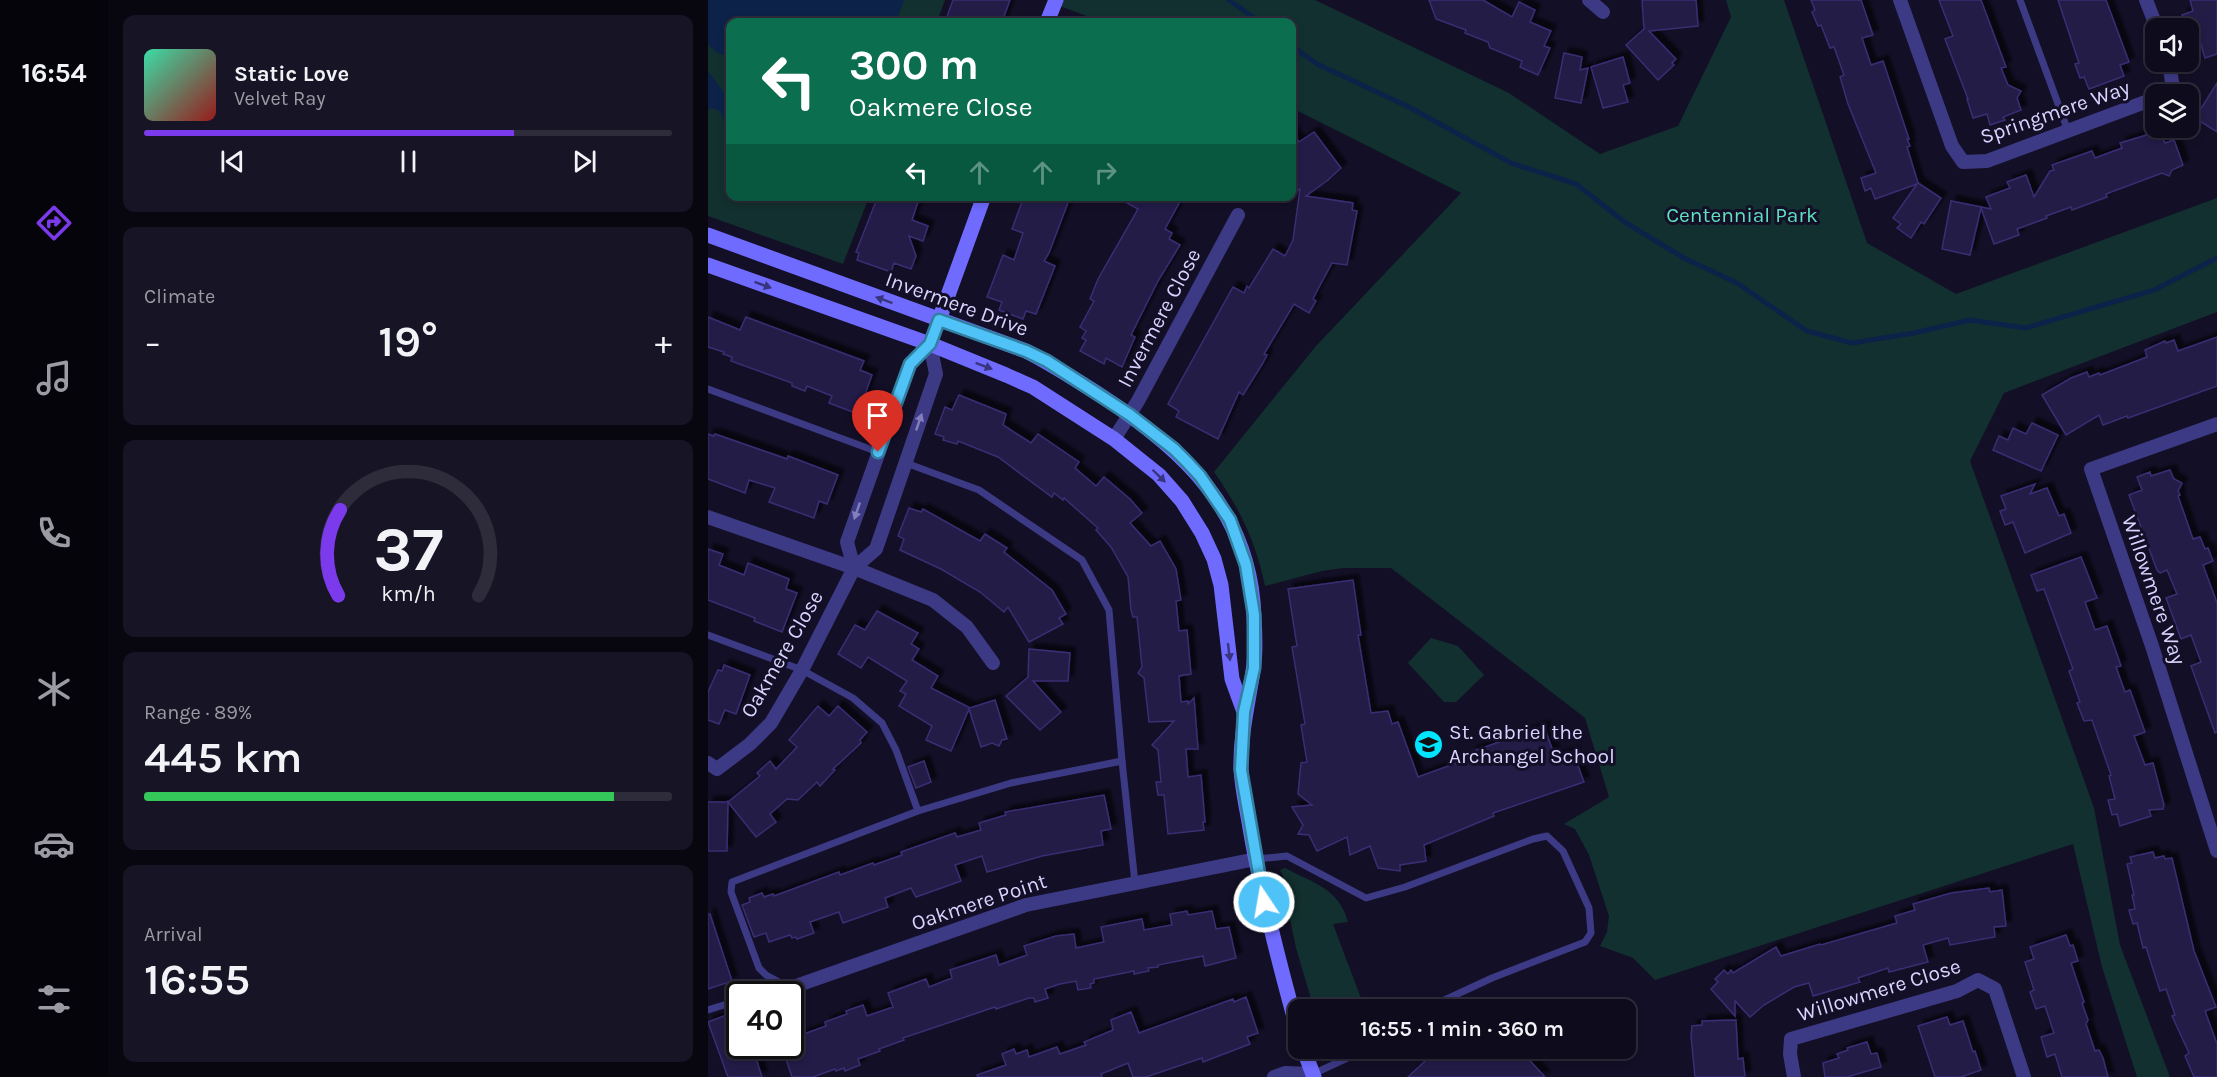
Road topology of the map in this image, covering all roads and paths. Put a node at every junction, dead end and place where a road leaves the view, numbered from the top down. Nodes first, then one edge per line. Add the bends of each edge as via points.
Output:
1 (1056, 0) edge
2 (1589, 0) edge
3 (1900, 0) edge
4 (2020, 0) edge
5 (2146, 0) edge
6 (1603, 12) dead end
7 (1049, 18) edge
8 (2153, 18) edge
9 (2145, 103) edge
10 (2068, 131) junction
11 (982, 201) edge
12 (1238, 215) dead end
13 (708, 235) edge
14 (708, 266) edge
15 (939, 320) junction
16 (930, 344) junction
17 (708, 389) edge
18 (1130, 415) junction
19 (2217, 424) edge
20 (1114, 439) junction
21 (878, 452) junction
22 (905, 463) junction
23 (708, 517) edge
24 (854, 568) junction
25 (708, 635) edge
26 (993, 663) dead end
27 (802, 670) junction
28 (1244, 712) junction
29 (1122, 761) junction
30 (708, 763) edge
31 (918, 812) junction
32 (2217, 851) edge
33 (1256, 860) junction
34 (1135, 883) junction
35 (777, 981) edge
36 (804, 983) edge
37 (1289, 999) edge
38 (1447, 999) edge
39 (726, 1004) edge
40 (708, 1010) edge
41 (1307, 1059) edge
42 (1347, 1059) edge
43 (1313, 1076) edge
44 (1274, 1077) edge
45 (1794, 1077) edge
46 (2024, 1077) edge

1 - 7 street
2 - 6 street
3 - 10 street, Springmere Way via 1952,146 1963,162 1986,160
4 - 10 lane
5 - 8 street
9 - 10 street, Springmere Way
11 - 15 street
12 - 18 street, Invermere Close
15 -> 13 street, Invermere Drive
14 -> 16 street, Invermere Drive
15 - 16 street
15 - 18 street, Invermere Drive via 1047,361
16 -> 20 street, Invermere Drive via 1033,387
16 - 21 street via 910,364
22 -> 16 street, Oakmere Close via 936,374
17 - 21 lane
18 - 20 street, Invermere Close
18 - 28 street, Invermere Drive via 1187,462 1230,520 1246,565 1254,615 1254,668
19 - 32 street, Willowmere Way via 2091,470
20 -> 28 street, Invermere Drive via 1159,475 1202,533 1221,585 1232,679
21 -> 24 street via 846,544
22 - 24 street, Oakmere Close via 876,549
22 - 29 lane via 979,490 1082,560 1109,610
23 - 24 street
24 - 26 street via 933,600 967,627
24 - 27 street, Oakmere Close
25 - 27 lane
27 - 30 street, Oakmere Close via 771,723 750,744 717,769
27 - 31 lane via 853,698 882,723
28 - 33 street, Invermere Drive via 1241,770
29 - 31 lane via 1011,783
29 - 34 lane
31 - 35 lane via 732,882 731,892 759,968
33 - 34 street, Oakmere Point
33 - 37 street, Invermere Drive
33 - 38 lane via 1287,856 1366,898 1533,839 1547,836 1556,842 1589,908 1591,933 1585,942
34 - 36 street, Oakmere Point via 1026,905
39 - 40 lane
41 - 43 street
42 - 43 lane
43 - 44 street via 1285,1073
45 - 46 street, Willowmere Close via 1791,1039 1957,991 1978,980 1995,989

